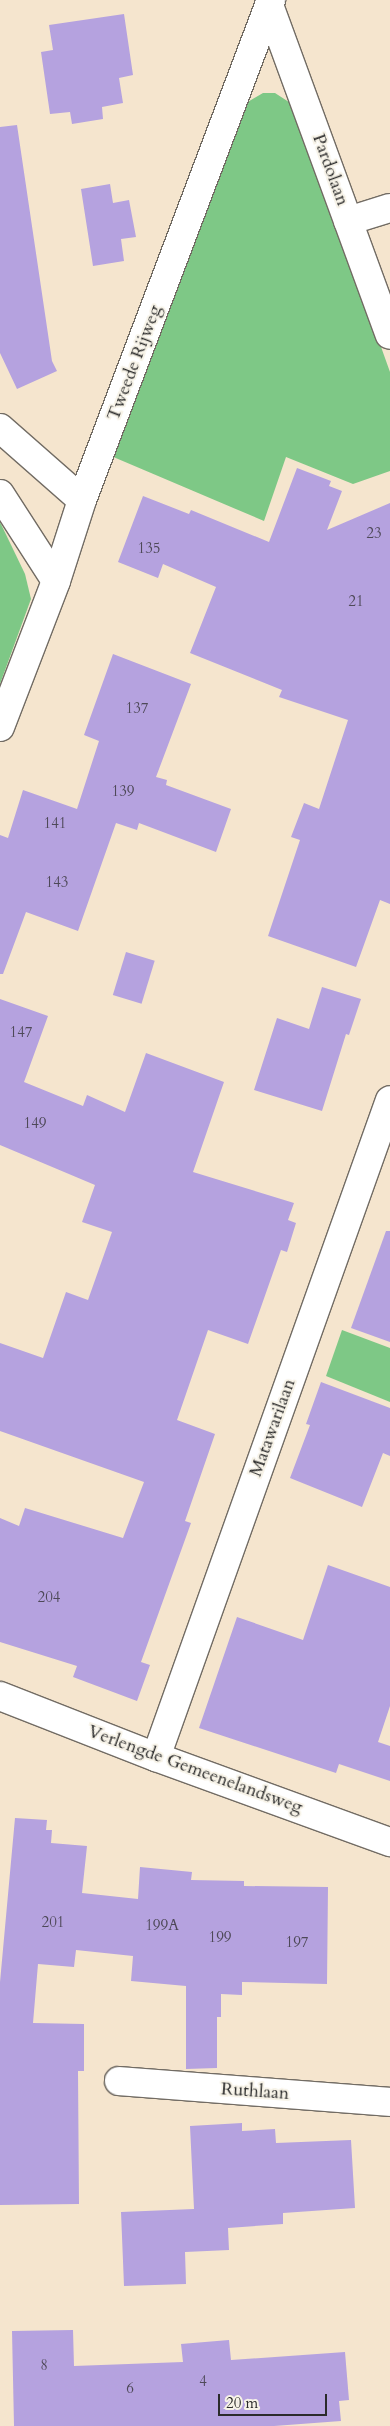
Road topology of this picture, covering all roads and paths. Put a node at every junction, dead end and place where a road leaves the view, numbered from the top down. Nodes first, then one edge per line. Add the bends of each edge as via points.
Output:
1 (270, 3) edge
2 (390, 208) edge
3 (348, 221) junction
4 (390, 335) edge
5 (0, 428) edge
6 (0, 494) edge
7 (82, 500) junction
8 (56, 581) junction
9 (0, 727) edge
10 (390, 1100) edge
11 (0, 1696) edge
12 (156, 1757) junction
13 (390, 1842) edge
14 (119, 2081) dead end
15 (390, 2102) edge

1 - 3 street, Pardolaan
1 - 7 street, Tweede Rijweg
2 - 3 street
3 - 4 street, Pardolaan
5 - 7 street
6 - 8 street
7 - 8 street, Tweede Rijweg
8 - 9 street, Tweede Rijweg
10 - 12 street, Matawarilaan
11 - 12 street, Verlengde Gemeenelandsweg
12 - 13 street, Verlengde Gemeenelandsweg
14 - 15 street, Ruthlaan

